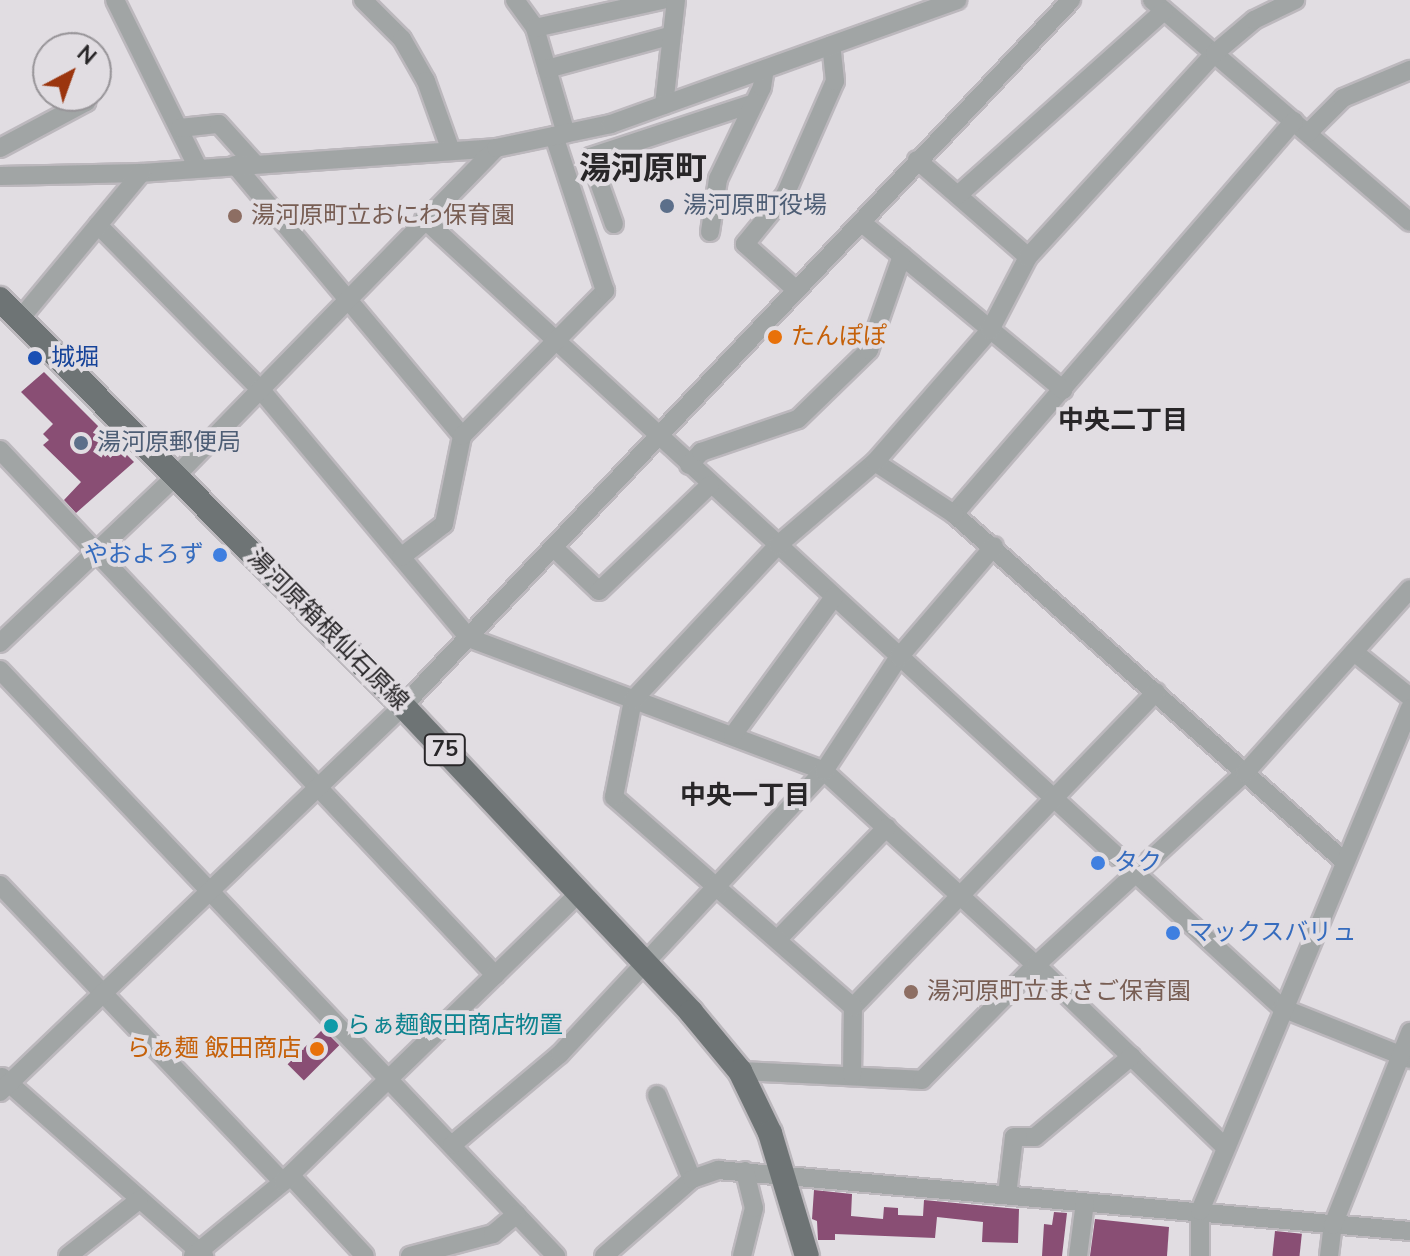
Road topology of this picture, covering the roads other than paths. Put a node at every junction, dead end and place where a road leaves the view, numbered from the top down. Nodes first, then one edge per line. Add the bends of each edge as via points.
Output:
1 (115, 0) edge
2 (363, 0) edge
3 (515, 0) edge
4 (662, 0) edge
5 (676, 0) edge
6 (1071, 0) edge
7 (1295, 0) edge
8 (953, 1) edge
9 (1158, 6) edge
10 (535, 28) junction
11 (669, 36) junction
12 (831, 45) junction
13 (1215, 53) junction
14 (547, 69) junction
15 (765, 69) junction
16 (1409, 71) edge
17 (754, 103) junction
18 (664, 105) junction
19 (67, 112) edge
20 (1301, 127) junction
21 (180, 128) junction
22 (560, 135) junction
23 (0, 148) edge
24 (496, 148) junction
25 (451, 151) junction
26 (917, 160) junction
27 (255, 164) junction
28 (235, 165) junction
29 (198, 168) junction
30 (141, 173) junction
31 (0, 176) edge
32 (958, 195) junction
33 (424, 219) junction
34 (861, 222) junction
35 (1410, 222) edge
36 (614, 224) dead end
37 (98, 225) junction
38 (710, 232) dead end
39 (902, 256) junction
40 (1028, 257) junction
41 (794, 288) junction
42 (350, 296) junction
43 (0, 299) edge
44 (20, 319) junction
45 (990, 330) junction
46 (555, 342) junction
47 (260, 389) junction
48 (1063, 390) junction
49 (656, 435) junction
50 (462, 436) junction
51 (0, 450) edge
52 (875, 462) junction
53 (689, 465) junction
54 (176, 476) junction
55 (710, 485) junction
56 (954, 514) junction
57 (778, 545) junction
58 (994, 546) junction
59 (554, 548) junction
60 (97, 553) junction
61 (401, 557) junction
62 (1410, 589) edge
63 (834, 597) junction
64 (469, 638) junction
65 (0, 643) edge
66 (1354, 652) junction
67 (899, 657) junction
68 (0, 670) edge
69 (1156, 692) junction
70 (1410, 697) edge
71 (633, 700) junction
72 (403, 706) junction
73 (1410, 708) edge
74 (733, 735) junction
75 (824, 771) junction
76 (1245, 773) junction
77 (319, 788) junction
78 (1056, 797) junction
79 (887, 827) junction
80 (1345, 862) junction
81 (1138, 873) junction
82 (0, 885) edge
83 (716, 885) junction
84 (211, 890) junction
85 (579, 893) junction
86 (961, 896) junction
87 (778, 939) junction
88 (643, 962) junction
89 (1036, 965) junction
90 (495, 975) junction
91 (102, 994) junction
92 (853, 1007) junction
93 (1282, 1008) junction
94 (1410, 1032) edge
95 (1132, 1056) junction
96 (1405, 1057) edge
97 (740, 1071) junction
98 (852, 1075) junction
99 (391, 1077) junction
100 (3, 1083) edge
101 (657, 1095) dead end
102 (452, 1145) junction
103 (1225, 1147) junction
104 (745, 1171) junction
105 (782, 1177) junction
106 (287, 1178) junction
107 (692, 1179) junction
108 (1007, 1195) junction
109 (139, 1200) junction
110 (1085, 1202) junction
111 (1200, 1211) junction
112 (517, 1214) junction
113 (1333, 1225) junction
114 (1410, 1231) edge
115 (199, 1255) edge
116 (68, 1256) edge
117 (365, 1256) edge
118 (410, 1256) edge
119 (556, 1256) edge
120 (604, 1256) edge
121 (742, 1256) edge
122 (807, 1256) edge
123 (1078, 1256) edge
124 (1200, 1256) edge
125 (1329, 1256) edge

1 - 21 street
2 - 25 street via 402,39 426,81
3 - 10 street
4 - 10 street
5 - 11 street
6 - 26 street
7 - 13 street via 1254,20
8 - 12 street
9 - 13 street
9 - 32 street
10 - 14 street
11 - 14 street
11 - 18 street
12 - 15 street
12 - 41 street via 835,81 785,195 745,244
13 - 20 street
13 - 40 street
14 - 22 street
15 - 17 street
15 - 18 street
16 - 20 street via 1343,98
17 - 36 street via 590,157
17 - 38 street via 718,179
18 - 22 street
19 - 23 street
20 - 35 street
20 - 48 street
21 - 27 street via 219,124
21 - 29 street
22 - 24 street
22 - 46 street via 605,291
24 - 25 street
24 - 33 street
25 - 27 street
26 - 32 street
26 - 34 street
27 - 28 street
28 - 29 street
28 - 42 street
29 - 30 street
30 - 31 street
30 - 37 street
32 - 40 street
33 - 42 street
33 - 46 street
34 - 39 street
34 - 41 street
37 - 44 street
37 - 47 street
39 - 45 street
39 - 53 street via 869,350 798,419 701,452
40 - 45 street
41 - 49 street
42 - 47 street
42 - 50 street
43 - 44 main road, 湯河原箱根仙石原線 / 75
44 - 54 main road, 湯河原箱根仙石原線 / 75
45 - 48 street
45 - 52 street
46 - 49 street
46 - 50 street
47 - 54 street
47 - 61 street
48 - 56 street
49 - 53 street
49 - 59 street
50 - 61 street via 444,524
51 - 60 street
52 - 56 street
52 - 57 street
53 - 55 street
54 - 60 street
54 - 72 main road, 湯河原箱根仙石原線 / 75
55 - 57 street
55 - 59 street via 599,591
56 - 58 street
57 - 63 street
57 - 71 street
58 - 67 street
58 - 69 street
59 - 64 street
60 - 65 street
60 - 77 street
61 - 64 street
62 - 66 street
63 - 67 street
63 - 74 street
64 - 71 street
64 - 72 street
66 - 70 street
66 - 76 street
67 - 75 street
67 - 78 street
68 - 84 street
69 - 76 street
69 - 78 street
71 - 74 street
71 - 83 street via 614,797
72 - 77 street
72 - 85 main road, 湯河原箱根仙石原線 / 75
73 - 80 street
74 - 75 street
75 - 79 street
75 - 83 street
76 - 80 street
76 - 81 street
77 - 84 street
77 - 90 street
78 - 81 street
78 - 86 street
79 - 86 street
79 - 87 street
80 - 93 street
81 - 89 street
81 - 93 street
82 - 91 street
83 - 87 street
83 - 88 street
84 - 91 street
84 - 99 street
85 - 88 main road, 湯河原箱根仙石原線 / 75
85 - 90 street
86 - 89 street
86 - 92 street
87 - 92 street
88 - 97 main road, 湯河原箱根仙石原線 / 75
88 - 102 street via 560,1054
89 - 95 street
89 - 98 street via 922,1080
90 - 99 street
91 - 100 street
91 - 106 street
92 - 98 street
93 - 96 street
93 - 103 street
94 - 96 street
95 - 103 street
95 - 108 street via 1035,1137 1014,1137
96 - 113 street
97 - 98 street
97 - 105 main road, 湯河原箱根仙石原線 / 75 via 770,1133
99 - 102 street
99 - 106 street
100 - 109 street
101 - 107 street
102 - 112 street
103 - 111 street
104 - 105 street
104 - 107 street via 718,1170
104 - 121 street via 754,1208
105 - 108 street
105 - 122 main road, 湯河原箱根仙石原線 / 75
106 - 115 street
106 - 117 street
107 - 120 street
108 - 110 street
109 - 115 street
109 - 116 street
110 - 111 street
110 - 123 street
111 - 113 street
111 - 124 street
112 - 118 street via 493,1234
112 - 119 street
113 - 114 street
113 - 125 street

